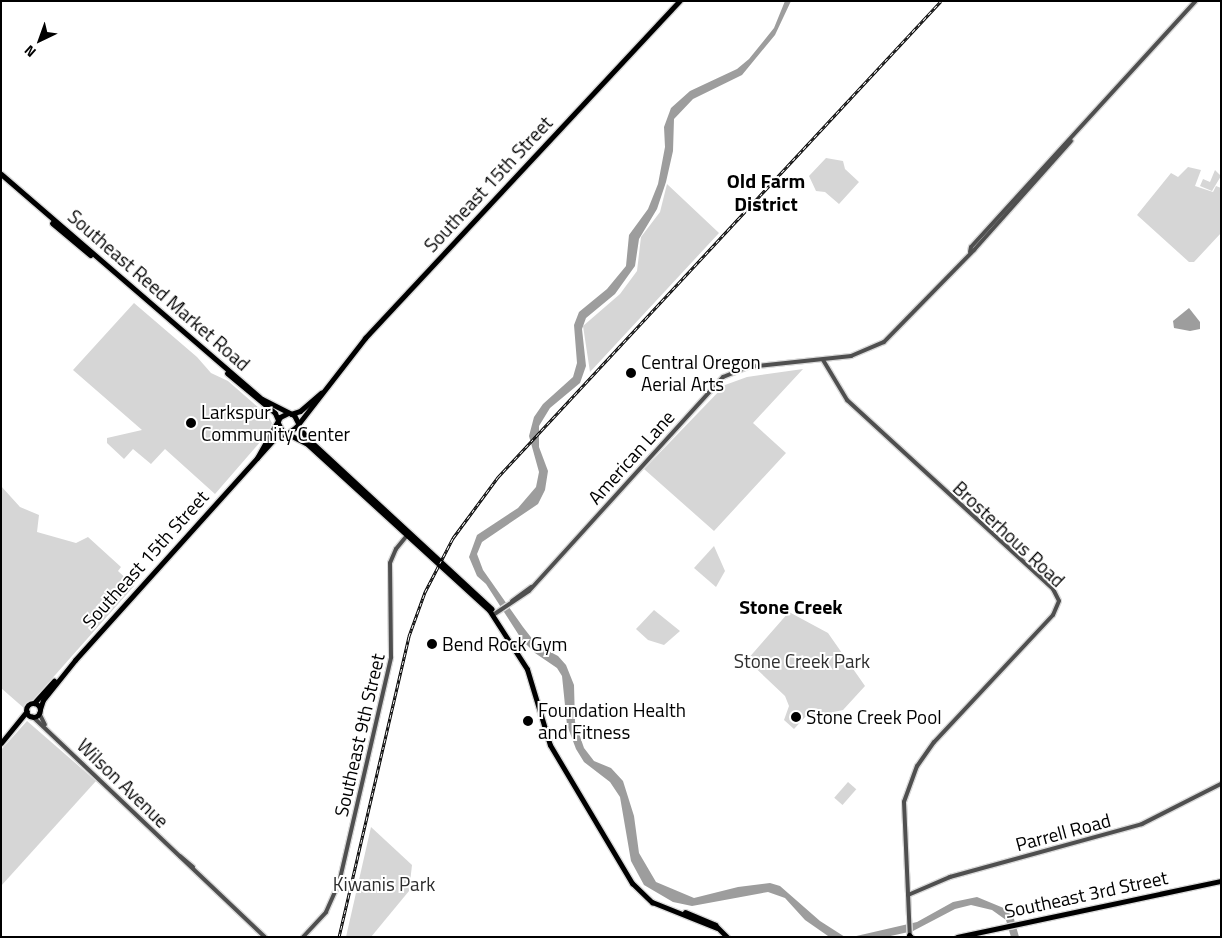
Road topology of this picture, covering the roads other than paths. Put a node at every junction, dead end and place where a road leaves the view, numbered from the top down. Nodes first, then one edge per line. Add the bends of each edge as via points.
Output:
1 (1196, 1) edge
2 (675, 3) edge
3 (1, 174) edge
4 (1, 178) edge
5 (823, 360) junction
6 (324, 392) junction
7 (289, 413) junction
8 (278, 422) junction
9 (298, 424) junction
10 (287, 433) junction
11 (255, 461) junction
12 (408, 534) junction
13 (496, 613) junction
14 (59, 679) junction
15 (34, 703) junction
16 (40, 711) junction
17 (30, 714) junction
18 (47, 729) junction
19 (1, 744) edge
20 (1221, 784) edge
21 (1221, 880) edge
22 (908, 895) junction
23 (910, 936) edge
24 (264, 937) edge
25 (303, 937) edge
26 (727, 937) edge
27 (957, 937) edge

1 - 5 street via 890,338 861,353
2 - 6 main road, Southeast 15th Street via 398,302
3 - 7 main road, Southeast Reed Market Road via 262,398
4 - 8 main road, Southeast Reed Market Road via 275,413
5 - 13 street, American Lane via 748,367 723,377 531,587
5 - 22 street, Brosterhous Road via 847,400 1053,589 1059,602 1053,615 934,742 917,766 904,802
6 - 7 main road, Southeast 15th Street via 300,411
6 - 9 main road, Southeast 15th Street
7 - 8 main road, Southeast 15th Street
7 - 9 main road, Southeast Reed Market Road
8 - 10 main road, Southeast Reed Market Road
8 - 11 main road, Southeast 15th Street
9 - 10 main road, Southeast 15th Street
9 - 12 main road, Southeast Reed Market Road via 306,437
10 - 11 main road, Southeast 15th Street via 278,435
10 - 12 main road, Southeast Reed Market Road via 306,443
11 - 14 main road, Southeast 15th Street
12 - 13 main road, Southeast Reed Market Road
12 - 25 street, Southeast 9th Street via 390,563 392,649 343,869 329,907
13 - 26 main road, Southeast Reed Market Road via 529,668 552,743 634,882 650,898 697,916
14 - 15 main road, Southeast 15th Street
14 - 16 main road, Southeast 15th Street
15 - 16 main road
15 - 17 main road, Southeast 15th Street
16 - 17 main road
16 - 18 street, Wilson Avenue
17 - 18 street, Wilson Avenue
17 - 19 main road
18 - 24 street, Wilson Avenue
20 - 22 street, Parrell Road via 1142,824 950,877
21 - 27 main road, Southeast 3rd Street
22 - 23 street, Brosterhous Road

